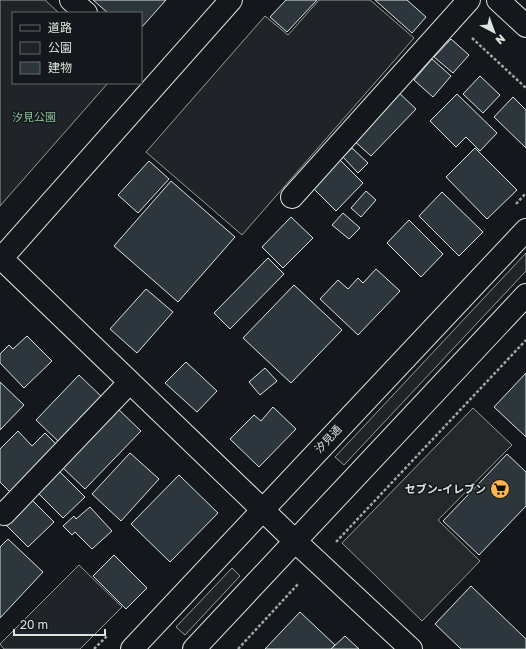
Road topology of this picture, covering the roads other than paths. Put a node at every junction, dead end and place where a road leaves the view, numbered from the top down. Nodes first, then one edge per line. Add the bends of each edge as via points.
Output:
1 (71, 0) edge
2 (232, 0) edge
3 (469, 0) edge
4 (498, 0) edge
5 (85, 12) edge
6 (526, 26) edge
7 (292, 197) dead end
8 (526, 230) edge
9 (0, 259) edge
10 (526, 295) edge
11 (130, 382) junction
12 (262, 509) junction
13 (4, 514) dead end
14 (295, 541) junction
15 (132, 649) edge
16 (194, 649) edge
17 (411, 649) edge

1 - 5 street
2 - 9 street
3 - 7 street
4 - 6 street
8 - 12 street, 汐見通
9 - 11 street
10 - 14 street
11 - 12 street
11 - 13 street
12 - 14 street
12 - 15 street, 汐見通
14 - 16 street
14 - 17 street

